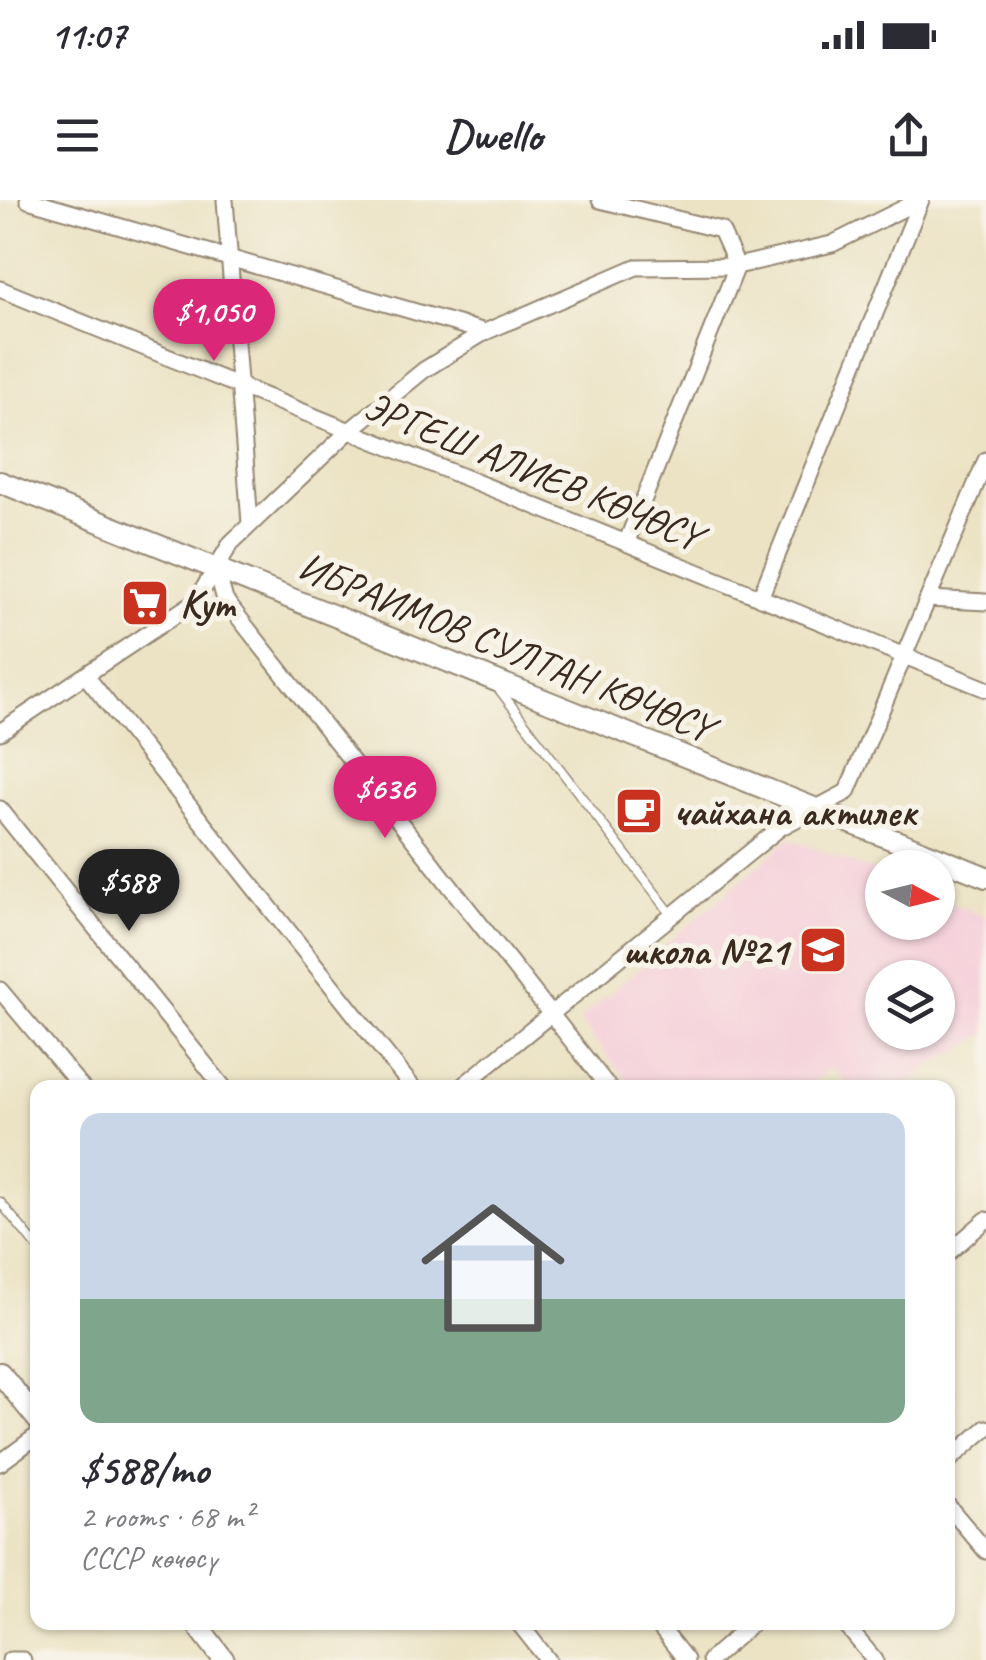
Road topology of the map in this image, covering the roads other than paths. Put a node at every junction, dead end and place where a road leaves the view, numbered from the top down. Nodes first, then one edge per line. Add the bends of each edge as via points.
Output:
1 (28, 200) edge
2 (226, 200) edge
3 (600, 200) edge
4 (920, 200) edge
5 (231, 256) junction
6 (737, 266) junction
7 (0, 289) edge
8 (485, 332) junction
9 (238, 384) junction
10 (348, 432) junction
11 (986, 460) edge
12 (0, 482) edge
13 (250, 523) junction
14 (627, 541) junction
15 (216, 567) junction
16 (760, 598) junction
17 (928, 599) junction
18 (986, 602) edge
19 (903, 656) junction
20 (86, 676) junction
21 (494, 682) junction
22 (986, 690) edge
23 (0, 732) edge
24 (818, 807) junction
25 (0, 809) edge
26 (986, 877) edge
27 (672, 915) junction
28 (0, 990) edge
29 (550, 1016) junction
30 (75, 1080) edge
31 (218, 1080) edge
32 (407, 1080) edge
33 (470, 1080) edge
34 (602, 1080) edge
35 (0, 1202) edge
36 (986, 1220) edge
37 (30, 1238) edge
38 (955, 1247) edge
39 (0, 1373) edge
40 (30, 1410) edge
41 (986, 1428) edge
42 (30, 1441) edge
43 (955, 1455) edge
44 (0, 1464) edge
45 (955, 1514) edge
46 (986, 1552) edge
47 (201, 1630) edge
48 (524, 1630) edge
49 (662, 1630) edge
50 (745, 1630) edge
51 (850, 1630) edge
52 (221, 1659) edge
53 (10, 1660) edge
54 (23, 1660) edge
55 (548, 1660) edge
56 (686, 1660) edge
57 (710, 1660) edge
58 (875, 1660) edge

1 - 5 street
2 - 5 street
3 - 6 street via 721,230
4 - 6 street via 832,244
4 - 16 street
5 - 8 street
5 - 9 street
6 - 8 street via 636,267
6 - 14 street
7 - 9 street, ЭРГЕШ АЛИЕВ КӨЧӨСҮ
8 - 10 street via 424,370
9 - 10 street, ЭРГЕШ АЛИЕВ КӨЧӨСҮ
9 - 13 street
10 - 13 street
10 - 14 street, ЭРГЕШ АЛИЕВ КӨЧӨСҮ
11 - 17 street
12 - 15 main road, ИБРАИМОВ СУЛТАН КӨЧӨСҮ
13 - 15 street
14 - 16 street, ЭРГЕШ АЛИЕВ КӨЧӨСҮ
15 - 20 street via 196,601
15 - 21 main road, ИБРАИМОВ СУЛТАН КӨЧӨСҮ
15 - 29 street via 225,600
16 - 19 street, ЭРГЕШ АЛИЕВ КӨЧӨСҮ
17 - 18 street
17 - 19 street
19 - 22 street, ЭРГЕШ АЛИЕВ КӨЧӨСҮ
19 - 24 street via 847,792
20 - 23 street
20 - 32 street
21 - 24 main road, ИБРАИМОВ СУЛТАН КӨЧӨСҮ
21 - 27 lane
24 - 26 main road, ИБРАИМОВ СУЛТАН КӨЧӨСҮ
24 - 27 street via 781,827
25 - 31 street
27 - 29 street
28 - 30 street
29 - 33 street
29 - 34 street
35 - 37 lane
36 - 38 street
39 - 40 main road
41 - 43 street
42 - 44 street
45 - 46 street
47 - 52 main road
48 - 55 street
49 - 56 street
50 - 57 street
51 - 58 street
53 - 54 street

